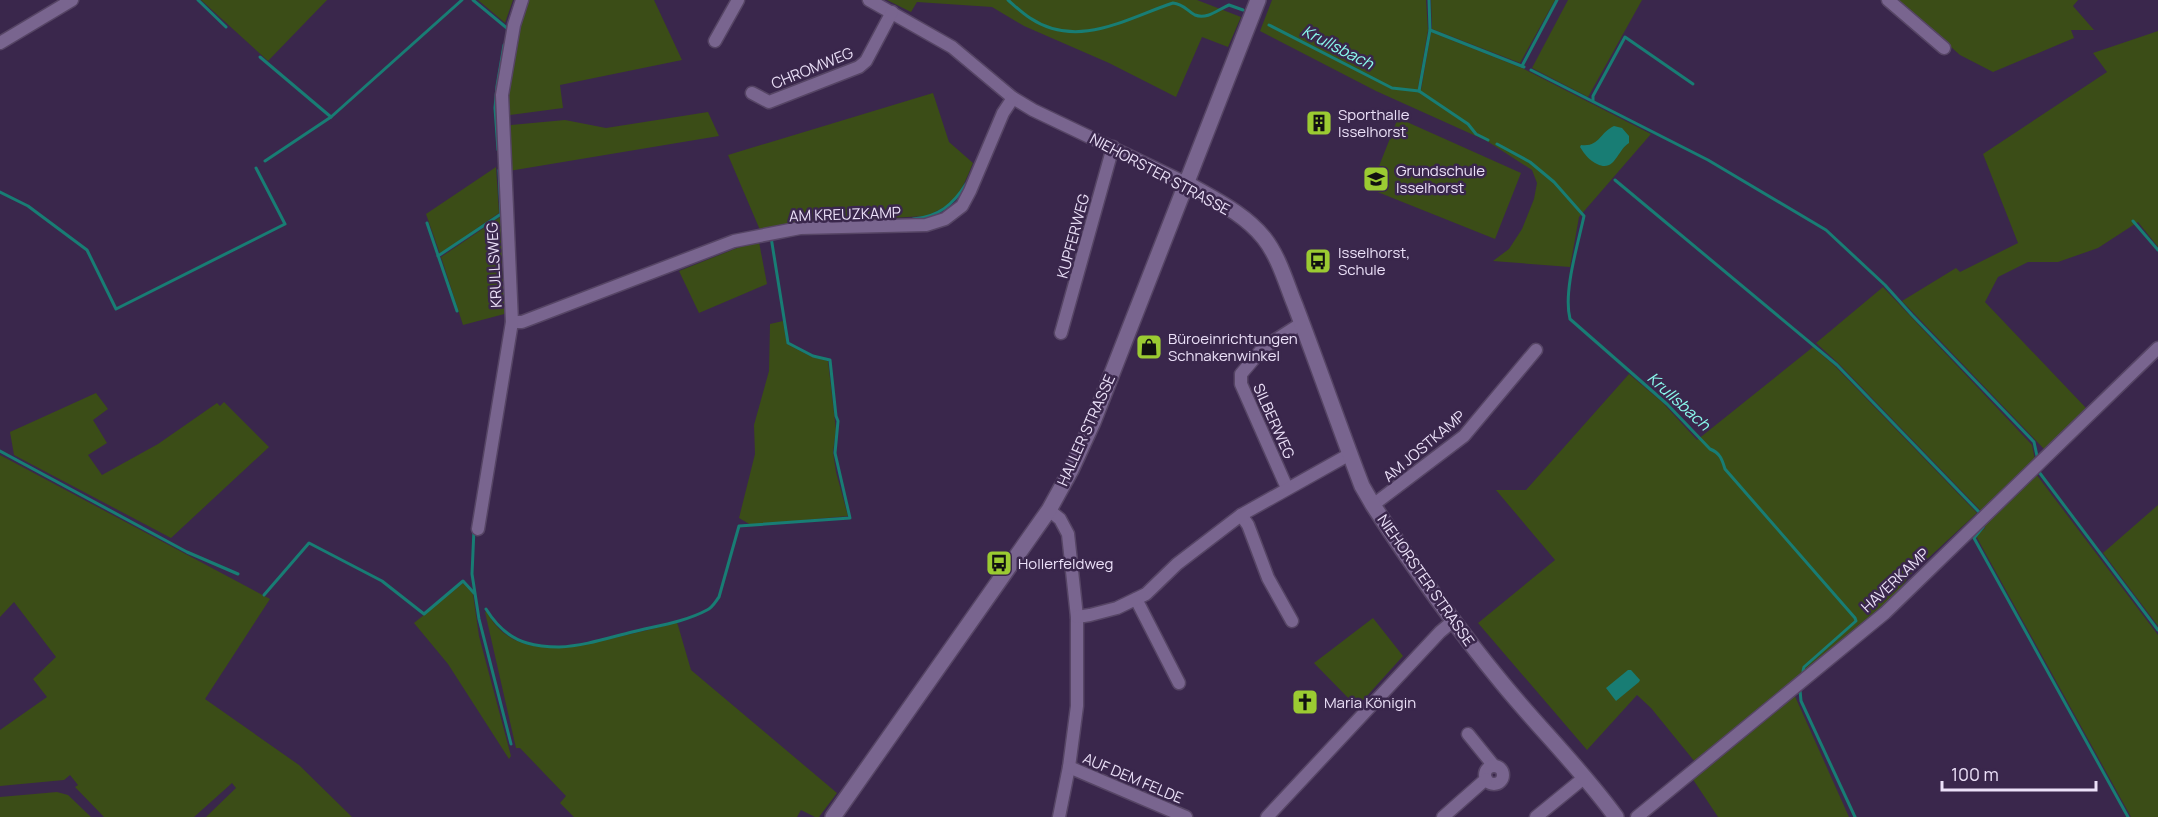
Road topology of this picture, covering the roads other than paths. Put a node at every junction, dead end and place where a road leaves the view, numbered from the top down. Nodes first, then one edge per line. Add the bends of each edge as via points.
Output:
1 (72, 0) edge
2 (522, 0) edge
3 (738, 0) edge
4 (869, 0) edge
5 (1258, 0) edge
6 (1888, 0) edge
7 (892, 12) junction
8 (715, 41) dead end
9 (0, 44) edge
10 (1944, 48) dead end
11 (752, 93) dead end
12 (1013, 98) junction
13 (1113, 147) junction
14 (1186, 183) junction
15 (512, 322) junction
16 (1302, 323) junction
17 (1062, 333) dead end
18 (2158, 348) edge
19 (1536, 350) dead end
20 (1350, 454) junction
21 (1287, 488) junction
22 (1373, 505) junction
23 (1049, 510) junction
24 (1241, 515) junction
25 (478, 529) dead end
26 (1136, 599) junction
27 (1077, 616) junction
28 (1292, 621) dead end
29 (1453, 621) junction
30 (1179, 683) dead end
31 (1468, 734) dead end
32 (1069, 767) junction
33 (1585, 777) junction
34 (838, 815) edge
35 (1059, 817) edge
36 (1186, 817) edge
37 (1267, 817) edge
38 (1443, 817) edge
39 (1536, 817) edge
40 (1616, 817) edge
41 (1637, 817) edge

1 - 9 street
2 - 15 street, KRULLSWEG via 502,95
3 - 8 street
4 - 7 street, NIEHORSTER STRASSE
5 - 14 street, HALLER STRASSE
6 - 10 street
7 - 11 street, CHROMWEG via 859,67 768,102
7 - 12 street, NIEHORSTER STRASSE via 952,47
12 - 13 street, NIEHORSTER STRASSE
12 - 15 street, AM KREUZKAMP via 962,206 945,219 926,225 807,228 734,241 522,322
13 - 14 street, NIEHORSTER STRASSE
13 - 17 street, KUPFERWEG
14 - 16 street, NIEHORSTER STRASSE via 1226,205 1266,240
14 - 23 street, HALLER STRASSE via 1085,441
15 - 25 street, KRULLSWEG
16 - 20 street, NIEHORSTER STRASSE
16 - 21 street, SILBERWEG via 1263,348 1241,374 1241,384
18 - 41 street, HAVERKAMP via 1885,613
19 - 22 street, AM JOSTKAMP via 1464,436
20 - 21 street
20 - 22 street, NIEHORSTER STRASSE
21 - 24 street
22 - 29 street, NIEHORSTER STRASSE
23 - 27 street via 1060,519 1068,534
23 - 34 street, HALLER STRASSE
24 - 26 street
24 - 28 street
26 - 27 street via 1117,608
26 - 30 street
27 - 32 street via 1077,706
29 - 33 street, NIEHORSTER STRASSE
29 - 37 street
31 - 38 street via 1500,768 1502,780 1491,784 1486,779
32 - 35 street
32 - 36 street, AUF DEM FELDE
33 - 39 street
33 - 40 street, NIEHORSTER STRASSE

